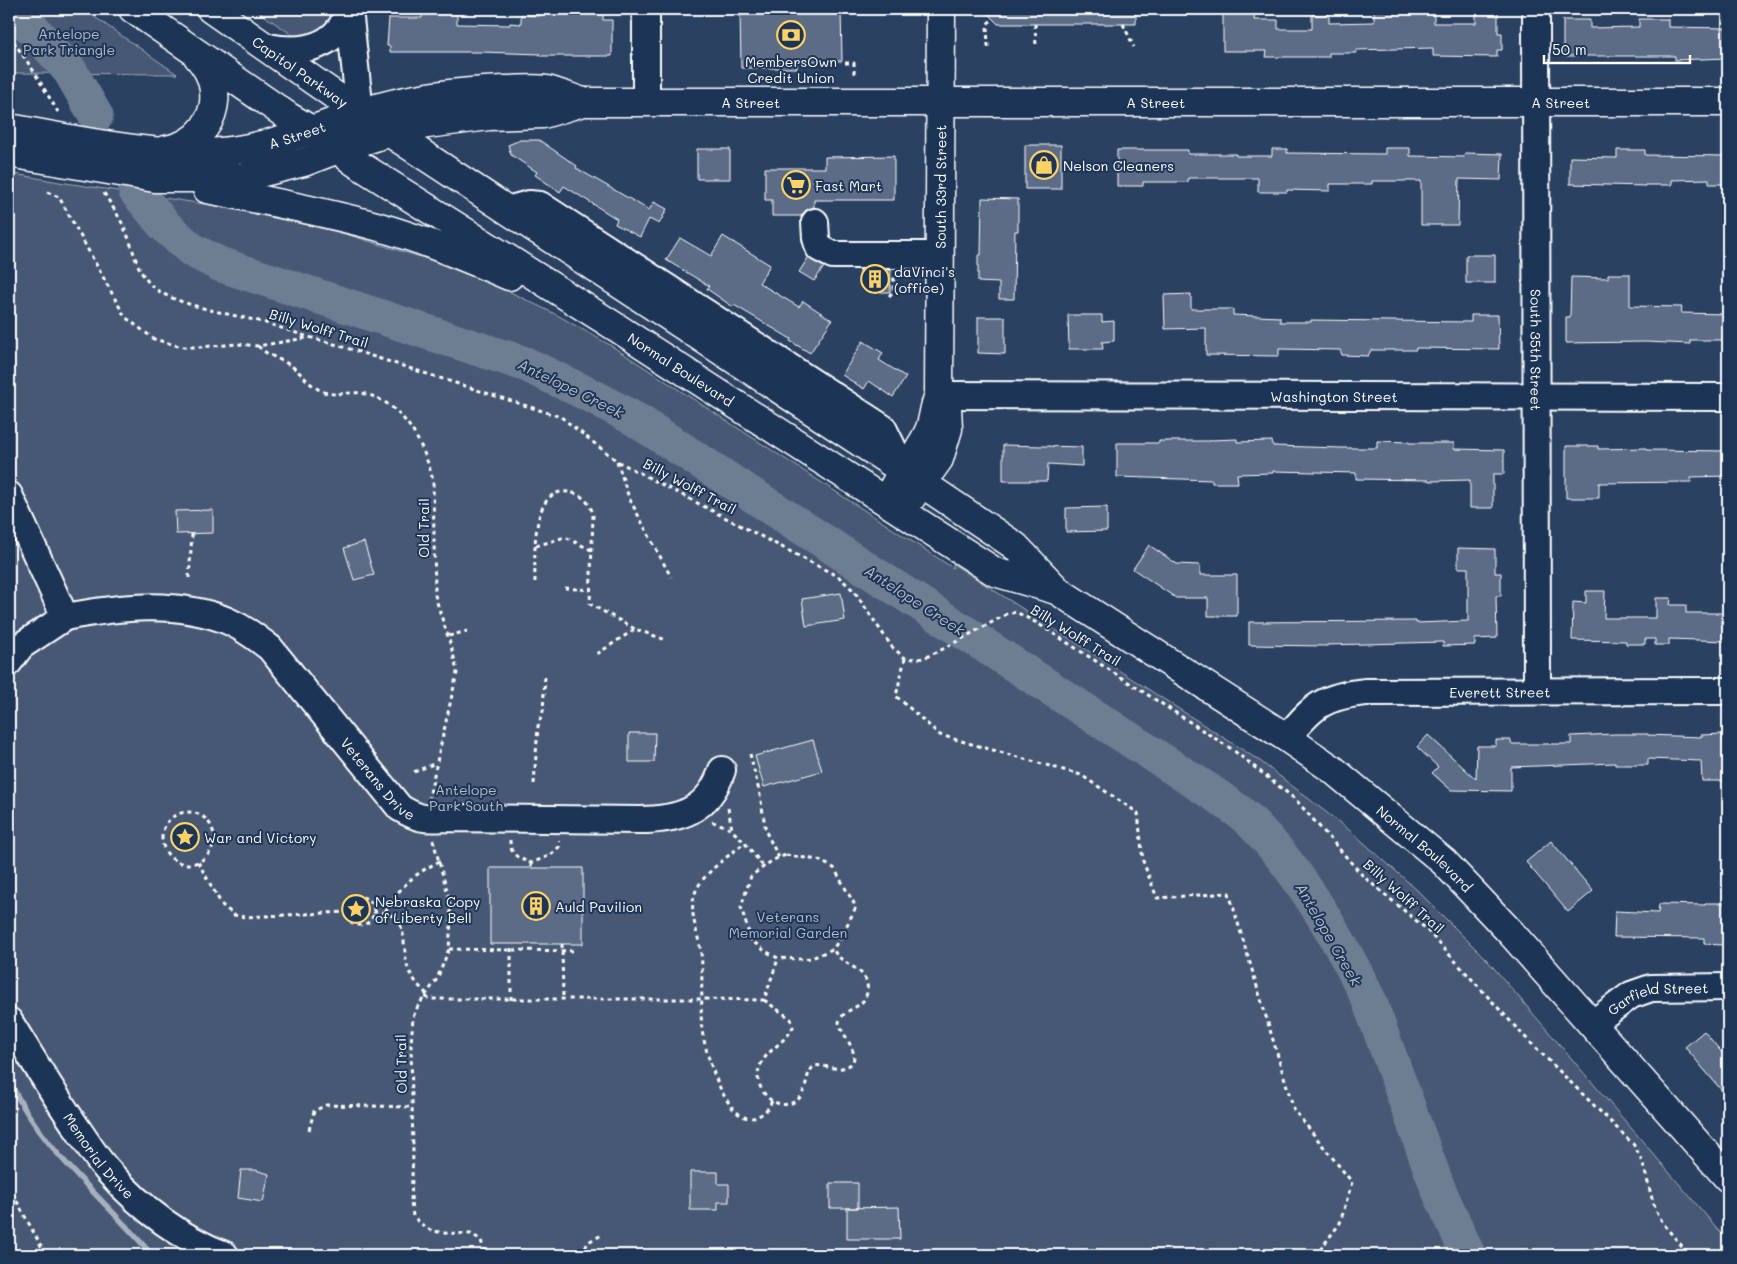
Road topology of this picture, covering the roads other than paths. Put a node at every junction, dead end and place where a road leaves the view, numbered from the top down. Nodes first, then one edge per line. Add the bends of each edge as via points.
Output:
1 (132, 9) edge
2 (211, 9) edge
3 (349, 9) edge
4 (646, 9) edge
5 (941, 9) edge
6 (1536, 9) edge
7 (190, 48) junction
8 (268, 48) junction
9 (940, 101) junction
10 (583, 102) junction
11 (646, 102) junction
12 (1536, 102) junction
13 (1728, 102) edge
14 (360, 113) junction
15 (9, 128) edge
16 (313, 131) junction
17 (390, 132) junction
18 (338, 149) junction
19 (161, 151) junction
20 (9, 153) edge
21 (155, 178) junction
22 (816, 222) dead end
23 (939, 255) junction
24 (619, 329) junction
25 (939, 395) junction
26 (1537, 397) junction
27 (1728, 397) edge
28 (913, 477) junction
29 (9, 495) edge
30 (893, 506) junction
31 (1058, 591) junction
32 (65, 617) junction
33 (9, 662) edge
34 (1537, 691) junction
35 (1728, 691) edge
36 (1287, 738) junction
37 (722, 770) dead end
38 (1728, 987) edge
39 (9, 1021) edge
40 (1592, 1024) junction
41 (1728, 1178) edge
42 (225, 1255) edge

1 - 7 main road
2 - 8 main road, Capitol Parkway
3 - 8 street via 336,33 316,46 294,51
3 - 14 street
4 - 11 street
5 - 9 main road, South 33rd Street
6 - 12 street, South 35th Street
7 - 16 main road
7 - 19 main road via 213,79 213,108 205,128 190,141
8 - 14 main road, Capitol Parkway
9 - 11 main road, A Street
9 - 12 main road, A Street
9 - 23 main road, South 33rd Street
10 - 11 main road, A Street
10 - 14 main road, A Street via 546,90 472,91 415,98
10 - 17 main road, A Street via 543,114 454,120
12 - 13 main road, A Street
12 - 26 street, South 35th Street
14 - 16 main road, A Street
14 - 17 main road, Capitol Parkway
14 - 18 street
15 - 19 main road, A Street
16 - 18 main road, Normal Boulevard
16 - 19 main road, A Street via 236,151 194,154
17 - 18 main road, A Street
17 - 28 main road, Normal Boulevard
18 - 21 main road, A Street via 304,162 239,178
18 - 24 main road, Normal Boulevard
20 - 21 main road, A Street
21 - 24 main road via 343,218 413,238 449,250
22 - 23 street via 820,248 833,255
23 - 25 main road, South 33rd Street
24 - 30 main road, Normal Boulevard
25 - 26 street, Washington Street
25 - 28 main road, South 33rd Street via 948,408 948,429 939,459
26 - 27 street, Washington Street
26 - 34 street, South 35th Street
28 - 30 main road, South 33rd Street
28 - 31 main road, Normal Boulevard via 1014,546
29 - 32 street
30 - 31 main road, Normal Boulevard via 995,572
31 - 36 main road, Normal Boulevard
32 - 33 street via 21,646
32 - 37 street, Veterans Drive via 105,609 146,608 178,609 229,621 270,648 400,808 414,817 428,820 669,818 698,806 717,784
34 - 35 street, Everett Street
34 - 36 street, Everett Street via 1352,693 1324,702 1304,716
36 - 40 main road, Normal Boulevard via 1332,770 1444,862
38 - 40 street, Garfield Street via 1652,988 1631,995
39 - 42 street, Memorial Drive via 107,1170 158,1217 186,1237
40 - 41 main road, Normal Boulevard

